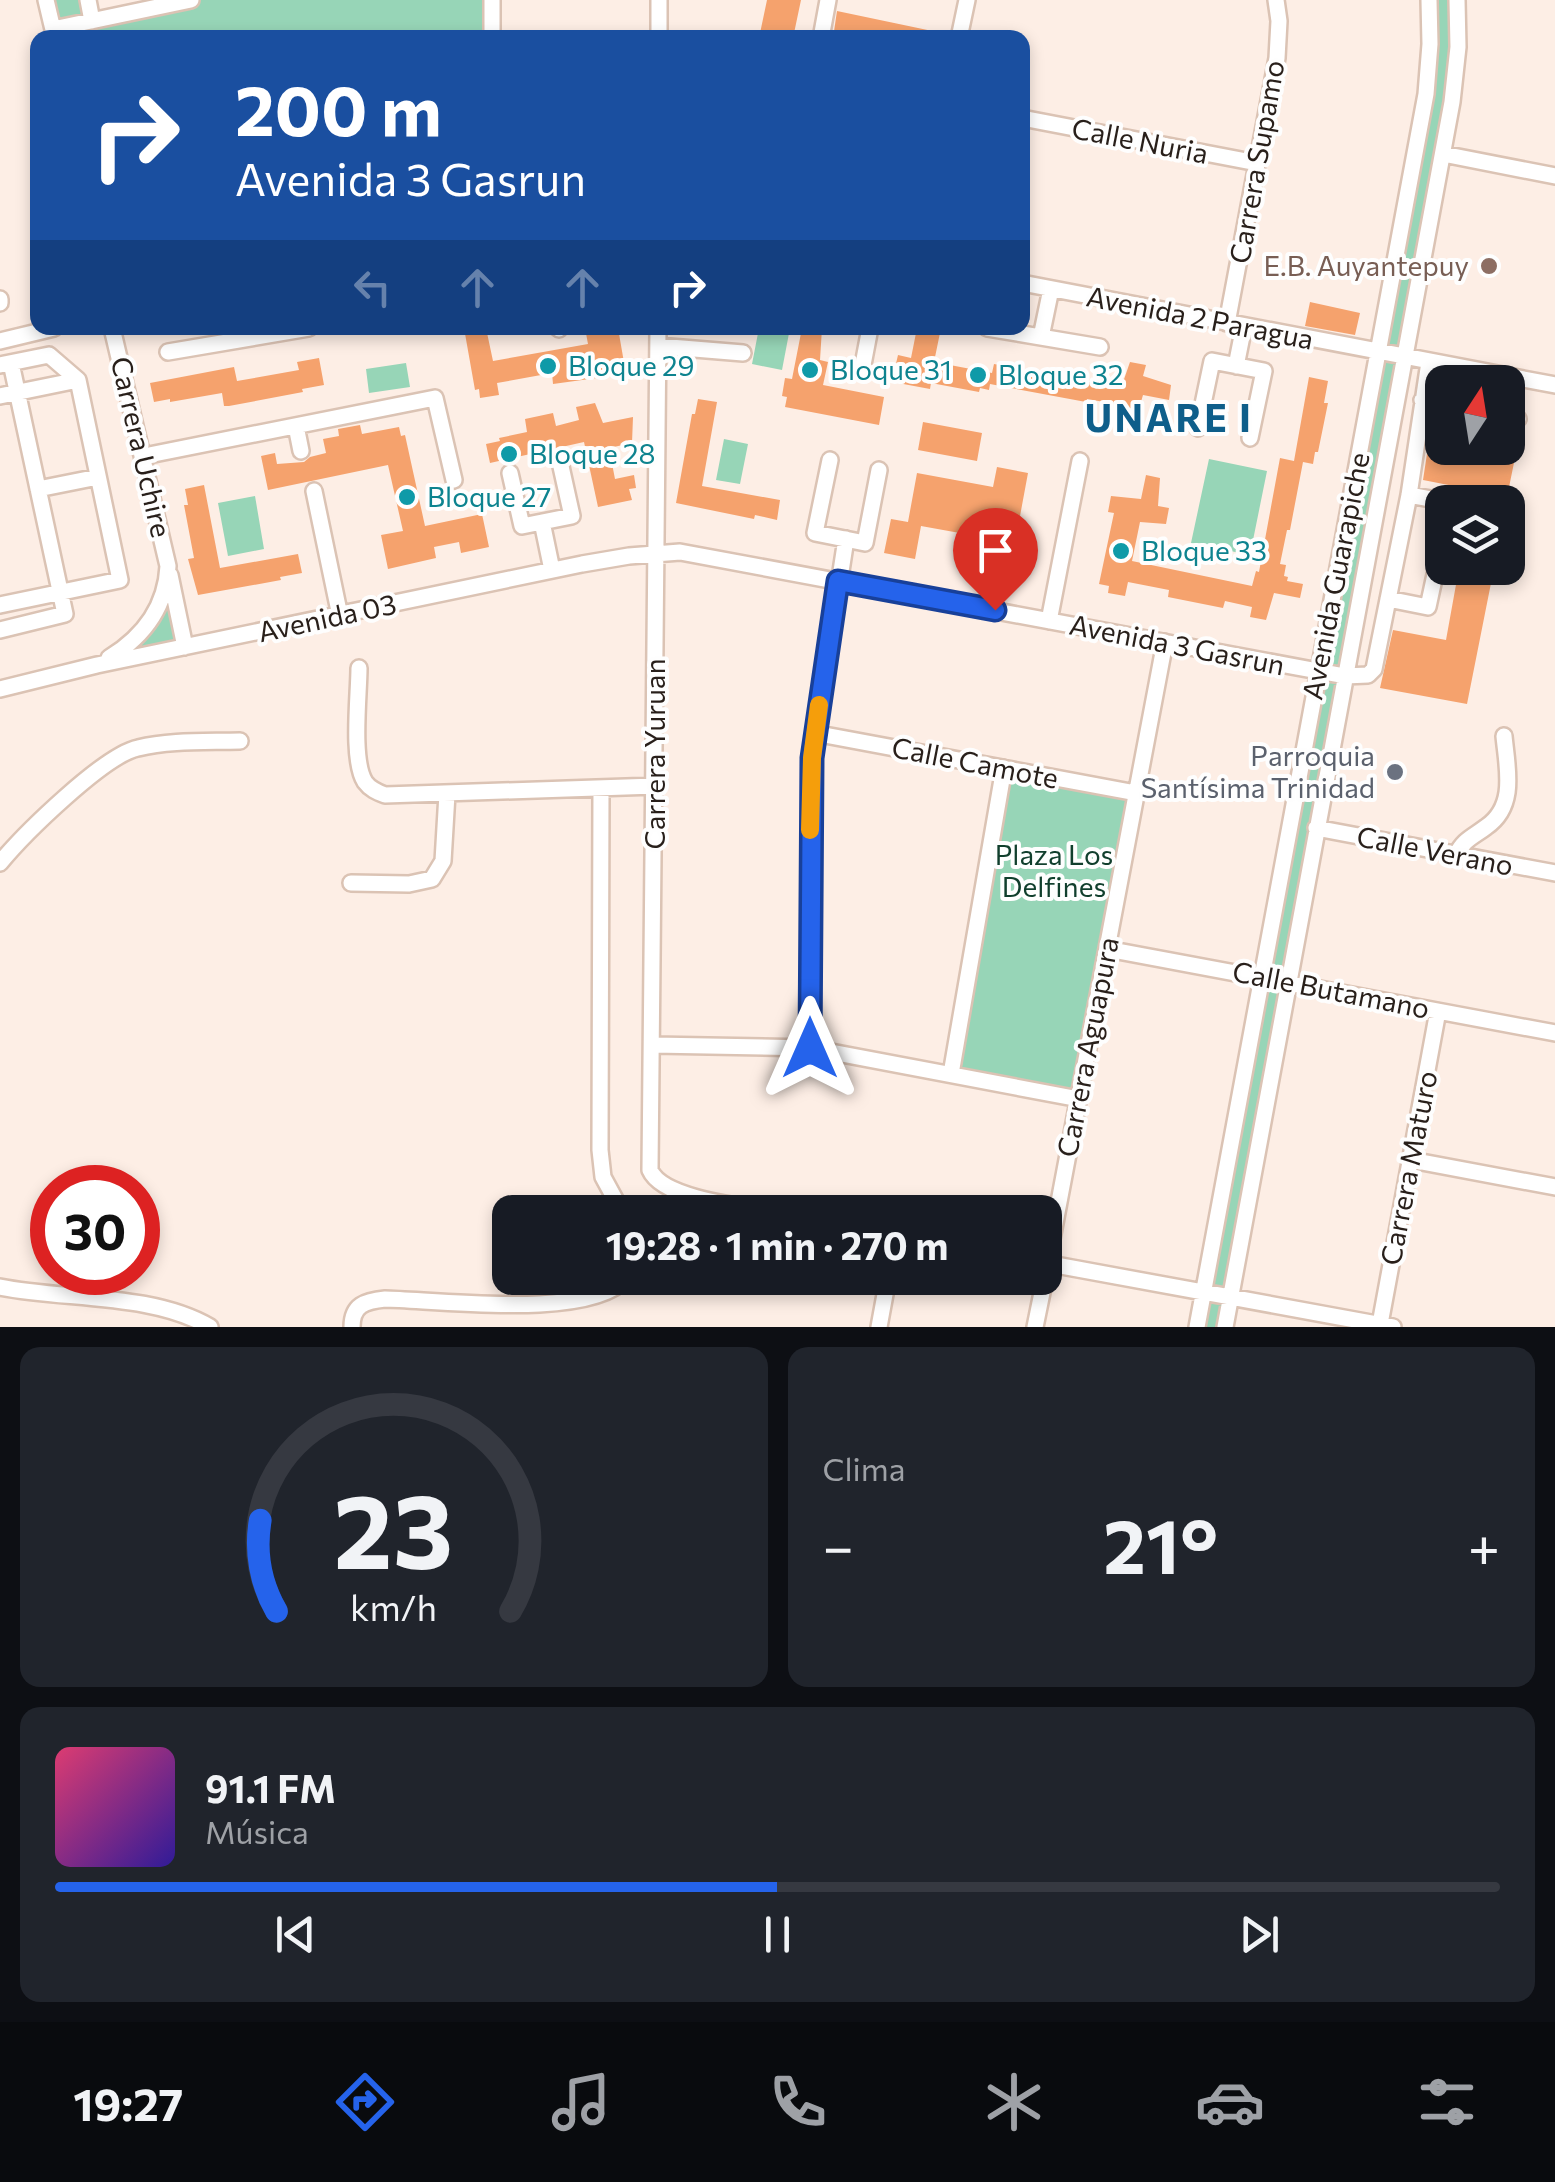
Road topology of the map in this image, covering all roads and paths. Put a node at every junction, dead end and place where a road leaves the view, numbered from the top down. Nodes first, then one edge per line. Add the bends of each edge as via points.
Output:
1 (46, 0) edge
2 (88, 0) edge
3 (191, 0) edge
4 (492, 0) edge
5 (659, 0) edge
6 (828, 0) edge
7 (966, 0) edge
8 (1276, 0) edge
9 (1428, 0) edge
10 (1458, 0) edge
11 (92, 21) junction
12 (53, 30) edge
13 (64, 30) edge
14 (492, 30) edge
15 (659, 30) edge
16 (822, 30) edge
17 (960, 30) edge
18 (1030, 120) edge
19 (1443, 154) junction
20 (1257, 163) junction
21 (1555, 176) edge
22 (1030, 285) edge
23 (1051, 289) junction
24 (1227, 322) junction
25 (1244, 326) junction
26 (30, 333) edge
27 (114, 335) edge
28 (269, 335) edge
29 (658, 335) edge
30 (869, 335) edge
31 (1030, 335) edge
32 (1042, 337) junction
33 (0, 340) edge
34 (658, 346) junction
35 (1100, 347) dead end
36 (168, 352) dead end
37 (1378, 352) junction
38 (744, 353) dead end
39 (1405, 357) junction
40 (1428, 362) junction
41 (6, 364) edge
42 (1236, 366) junction
43 (862, 370) dead end
44 (78, 380) junction
45 (1555, 385) edge
46 (18, 393) junction
47 (0, 396) edge
48 (1422, 400) junction
49 (1425, 401) edge
50 (296, 426) junction
51 (1198, 428) dead end
52 (1250, 438) dead end
53 (301, 451) dead end
54 (144, 456) junction
55 (830, 460) dead end
56 (1080, 461) dead end
57 (560, 462) dead end
58 (879, 470) dead end
59 (510, 473) dead end
60 (98, 477) junction
61 (454, 480) dead end
62 (38, 489) junction
63 (314, 492) dead end
64 (1408, 495) junction
65 (1425, 498) edge
66 (542, 522) junction
67 (846, 539) junction
68 (655, 553) junction
69 (168, 566) junction
70 (552, 570) junction
71 (838, 581) junction
72 (1433, 585) edge
73 (60, 593) junction
74 (1388, 599) junction
75 (0, 606) edge
76 (340, 616) junction
77 (1049, 620) junction
78 (0, 630) edge
79 (1165, 642) junction
80 (185, 648) junction
81 (97, 665) junction
82 (359, 668) dead end
83 (1318, 671) junction
84 (1345, 676) junction
85 (0, 689) edge
86 (814, 732) junction
87 (1504, 736) dead end
88 (240, 740) dead end
89 (1004, 768) junction
90 (655, 786) junction
91 (601, 788) junction
92 (1136, 792) junction
93 (447, 794) junction
94 (1316, 828) junction
95 (1456, 855) junction
96 (0, 863) edge
97 (1555, 874) edge
98 (351, 883) dead end
99 (1107, 949) junction
100 (1261, 976) junction
101 (1288, 982) junction
102 (1438, 1011) junction
103 (1555, 1033) edge
104 (653, 1045) junction
105 (810, 1048) junction
106 (952, 1074) junction
107 (1079, 1099) junction
108 (1410, 1160) junction
109 (1555, 1187) edge
110 (613, 1195) edge
111 (691, 1195) edge
112 (1060, 1195) edge
113 (1062, 1272) edge
114 (0, 1287) edge
115 (1203, 1292) junction
116 (591, 1295) edge
117 (885, 1295) edge
118 (1042, 1295) edge
119 (1231, 1297) junction
120 (1343, 1322) edge
121 (1386, 1326) edge
122 (210, 1327) edge
123 (352, 1327) edge
124 (879, 1327) edge
125 (1036, 1327) edge
126 (1197, 1327) edge
127 (1225, 1327) edge

1 - 12 street
2 - 11 street
3 - 11 street
4 - 14 street
5 - 15 street
6 - 16 street
7 - 17 street
8 - 20 street, Carrera Supamo via 1277,58
9 - 37 street, Avenida Guarapiche via 1426,94
10 - 19 street, Avenida Guarapiche
11 - 13 street
18 - 20 street, Calle Nuria
19 - 21 street
19 - 39 street, Avenida Guarapiche
20 - 24 street, Carrera Supamo
22 - 23 street, Avenida 2 Paragua
23 - 24 street, Avenida 2 Paragua
23 - 32 street
24 - 25 street, Avenida 2 Paragua
25 - 37 street, Avenida 2 Paragua
25 - 42 street
26 - 33 street
27 - 54 street, Carrera Uchire
28 - 36 street
29 - 34 street, Carrera Yuruan
30 - 43 street
31 - 32 street
32 - 35 street
34 - 38 street
34 - 68 street, Carrera Yuruan
37 - 39 street, Avenida 2 Paragua
37 - 83 street, Avenida Guarapiche
39 - 40 street, Avenida 2 Paragua
39 - 84 street, Avenida Guarapiche
40 - 45 street, Avenida 2 Paragua
40 - 48 street
41 - 44 street via 48,355
41 - 46 street
42 - 51 street via 1212,361
42 - 52 street via 1264,371
44 - 46 street
44 - 60 street
46 - 47 street
46 - 62 street
48 - 49 street
48 - 64 street
50 - 53 street
50 - 54 street
50 - 61 street via 435,398
54 - 69 street, Carrera Uchire
55 - 67 street via 816,532
56 - 77 street
57 - 66 street via 572,516
58 - 67 street via 864,543
59 - 66 street via 522,526
60 - 62 street
60 - 73 street via 120,580
62 - 73 street
63 - 76 street
64 - 65 street
64 - 74 street
66 - 70 street
67 - 71 street
68 - 70 street, Avenida 03
68 - 71 street, Avenida 3 Gasrun
68 - 90 street, Carrera Yuruan
69 - 80 street, Carrera Uchire
69 - 81 street, Carrera Uchire via 154,616 125,648
70 - 76 street, Avenida 03
71 - 77 street, Avenida 3 Gasrun
71 - 86 street
72 - 74 street via 1428,607
73 - 75 street
73 - 78 street via 64,614
74 - 84 street via 1374,669
76 - 80 street, Avenida 03
77 - 79 street, Avenida 3 Gasrun
79 - 83 street, Avenida 3 Gasrun
79 - 92 street, Carrera Aguapura
80 - 81 street, Avenida 03
81 - 85 street, Avenida 03
82 - 93 street via 363,778 385,795
83 - 84 street, Avenida 3 Gasrun
83 - 100 street, Avenida Guarapiche
84 - 94 street, Avenida Guarapiche
86 - 89 street, Calle Camote
86 - 105 street
87 - 95 street via 1504,807
88 - 96 street via 122,753
89 - 92 street, Calle Camote
89 - 106 street
90 - 91 street
90 - 104 street, Carrera Yuruan
91 - 93 street
91 - 110 street via 600,1150
92 - 99 street, Carrera Aguapura
93 - 98 street via 436,876 409,884
94 - 95 street, Calle Verano
94 - 101 street, Avenida Guarapiche
95 - 97 street, Calle Verano
99 - 100 street, Calle Butamano
99 - 107 street, Carrera Aguapura
100 - 101 street, Calle Butamano
100 - 115 street, Avenida Guarapiche
101 - 102 street, Calle Butamano
101 - 119 street, Avenida Guarapiche
102 - 103 street, Calle Butamano
102 - 108 street, Carrera Maturo
104 - 105 street
104 - 111 street, Carrera Yuruan via 654,1180
105 - 106 street
106 - 107 street
107 - 112 street, Carrera Aguapura
108 - 109 street
108 - 121 street, Carrera Maturo
113 - 115 street
114 - 122 street via 159,1308
115 - 119 street
115 - 126 street, Avenida Guarapiche
116 - 123 street via 545,1304 365,1301
117 - 124 street
118 - 125 street, Carrera Aguapura
119 - 120 street
119 - 127 street, Avenida Guarapiche
120 - 121 street

